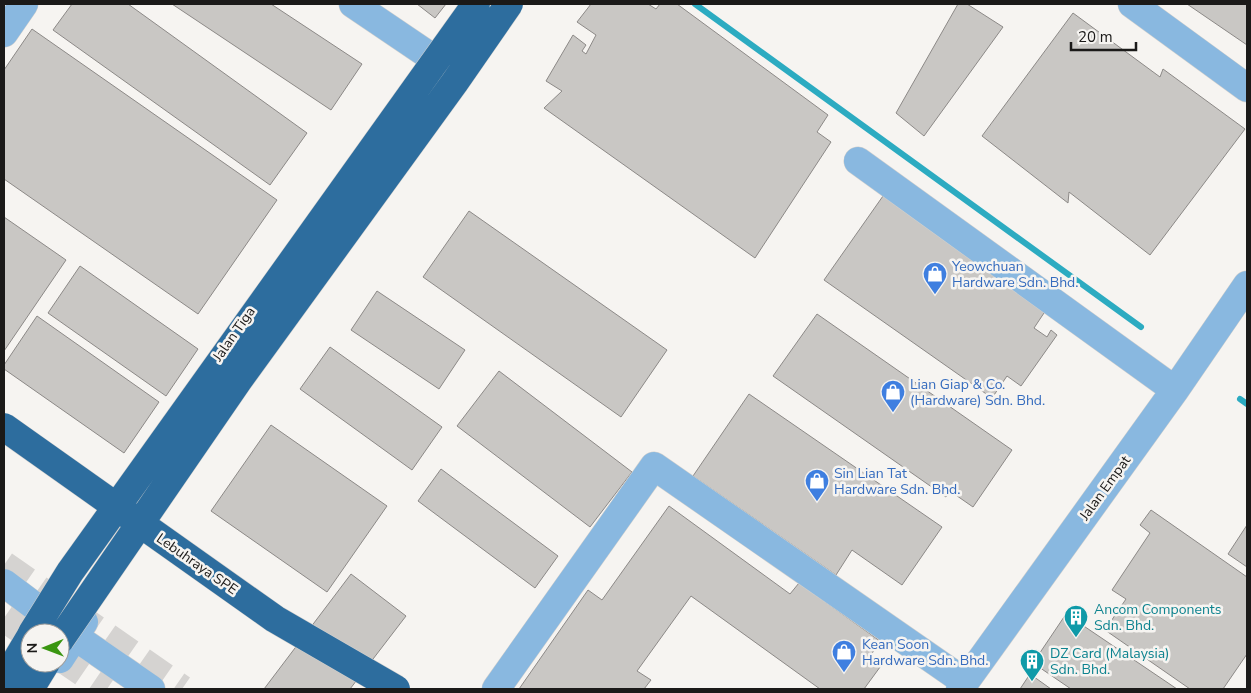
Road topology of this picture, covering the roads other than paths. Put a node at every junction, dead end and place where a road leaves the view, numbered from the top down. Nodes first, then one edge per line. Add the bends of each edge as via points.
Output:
1 (24, 4) edge
2 (353, 4) edge
3 (468, 4) edge
4 (476, 4) edge
5 (509, 4) edge
6 (522, 4) edge
7 (1132, 4) edge
8 (4, 34) edge
9 (431, 57) junction
10 (468, 82) junction
11 (1247, 88) edge
12 (858, 161) dead end
13 (1247, 285) edge
14 (1175, 390) junction
15 (4, 427) edge
16 (4, 449) edge
17 (4, 583) edge
18 (36, 621) edge
19 (70, 637) edge
20 (70, 638) edge
21 (70, 648) edge
22 (20, 654) edge
23 (4, 666) edge
24 (40, 673) edge
25 (51, 673) edge
26 (4, 682) edge
27 (963, 686) edge
28 (30, 689) edge
29 (42, 689) edge
30 (151, 689) edge
31 (365, 689) edge
32 (396, 689) edge
33 (496, 689) edge

1 - 8 street
2 - 9 street
3 - 9 street, Jalan Tiga
4 - 18 highway, bridge
5 - 19 highway, bridge via 238,381
6 - 10 street
7 - 11 street
9 - 10 street
9 - 18 street, Jalan Tiga
10 - 20 street
12 - 14 street
13 - 14 street, Jalan Empat
14 - 27 street, Jalan Empat
15 - 32 highway, Lebuhraya SPE, bridge via 274,618
16 - 31 highway, Lebuhraya SPE, bridge via 268,632
17 - 18 street
18 - 23 street, Jalan Tiga
21 - 30 street
22 - 26 highway
24 - 28 highway
25 - 29 street
27 - 33 street via 654,466

